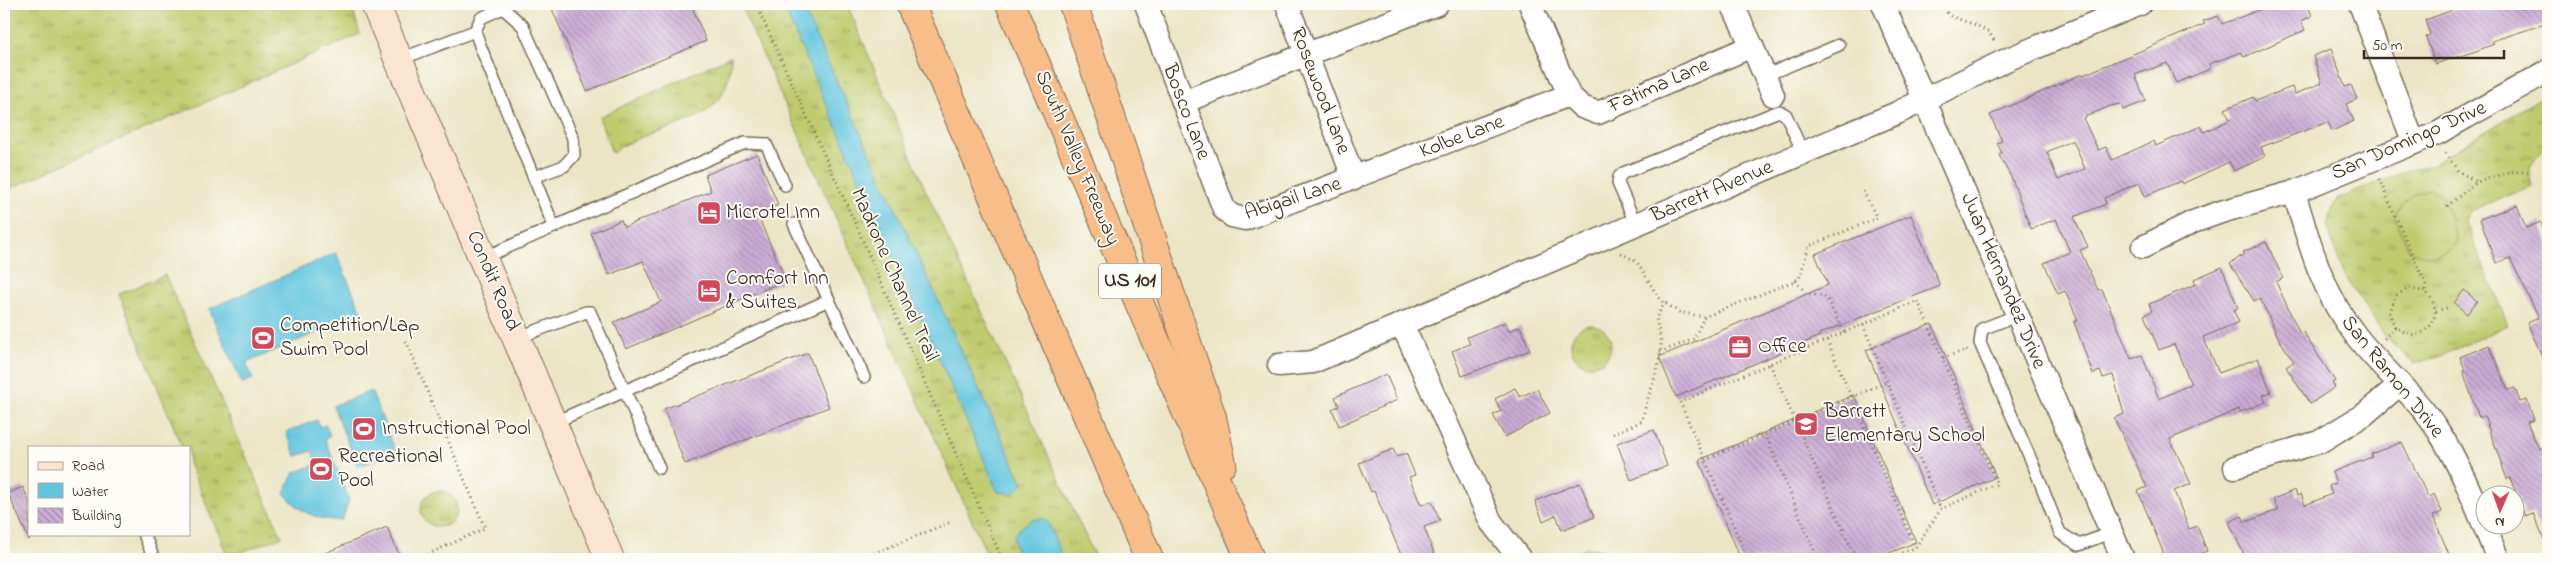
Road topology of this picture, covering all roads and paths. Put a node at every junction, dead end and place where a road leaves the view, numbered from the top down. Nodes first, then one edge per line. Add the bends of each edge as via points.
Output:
1 (375, 4) edge
2 (756, 4) edge
3 (892, 4) edge
4 (910, 4) edge
5 (1010, 4) edge
6 (1073, 4) edge
7 (1146, 4) edge
8 (1287, 4) edge
9 (1437, 4) edge
10 (1530, 4) edge
11 (1732, 4) edge
12 (1884, 4) edge
13 (1941, 4) edge
14 (2140, 4) edge
15 (2360, 4) edge
16 (476, 31) junction
17 (1995, 42) dead end
18 (1839, 45) dead end
19 (1752, 46) junction
20 (1305, 55) junction
21 (398, 60) junction
22 (2548, 71) edge
23 (1768, 85) joint
24 (1569, 96) junction
25 (1925, 100) junction
26 (1182, 102) junction
27 (2414, 143) junction
28 (1803, 153) junction
29 (2446, 153) dead end
30 (2532, 172) dead end
31 (534, 177) junction
32 (1354, 179) junction
33 (2379, 179) dead end
34 (2477, 182) junction
35 (785, 185) dead end
36 (1863, 191) dead end
37 (2294, 192) junction
38 (2447, 206) dead end
39 (1001, 214) junction
40 (1232, 216) joint
41 (794, 224) dead end
42 (1636, 225) junction
43 (554, 227) junction
44 (2143, 248) dead end
45 (1622, 253) dead end
46 (483, 258) junction
47 (1794, 281) junction
48 (2426, 292) junction
49 (829, 300) junction
50 (1664, 302) junction
51 (2449, 307) dead end
52 (2436, 311) junction
53 (2018, 315) junction
54 (1704, 317) junction
55 (1402, 324) junction
56 (1863, 325) junction
57 (2395, 327) junction
58 (1844, 332) junction
59 (517, 338) junction
60 (2384, 339) dead end
61 (1826, 340) junction
62 (406, 341) dead end
63 (1660, 352) junction
64 (1770, 364) junction
65 (1279, 365) dead end
66 (864, 377) dead end
67 (1887, 382) junction
68 (2400, 384) junction
69 (626, 391) junction
70 (1850, 398) junction
71 (1796, 421) junction
72 (552, 423) junction
73 (1613, 434) dead end
74 (1765, 434) junction
75 (1705, 460) junction
76 (2234, 467) dead end
77 (659, 468) dead end
78 (1941, 509) junction
79 (1232, 517) junction
80 (951, 522) dead end
81 (2112, 532) junction
82 (145, 536) edge
83 (1916, 548) junction
84 (154, 559) edge
85 (418, 559) edge
86 (610, 559) edge
87 (860, 559) edge
88 (1002, 559) edge
89 (1149, 559) edge
90 (1250, 559) edge
91 (1520, 559) edge
92 (1748, 559) edge
93 (1818, 559) edge
94 (1856, 559) edge
95 (1886, 559) edge
96 (2123, 559) edge
97 (2498, 559) edge

1 - 21 street, Condit Road
2 - 88 path, Madrone Channel Trail
3 - 39 highway
4 - 39 highway
5 - 79 highway, South Valley Freeway / US 101
6 - 79 highway via 1212,417
7 - 26 street, Bosco Lane
8 - 20 street, Rosewood Lane
9 - 20 street
10 - 24 street
11 - 19 street
12 - 25 street, Juan Hernandez Drive
13 - 17 path via 1950,16 1975,23 1992,35
14 - 25 street, Barrett Avenue via 2006,60
15 - 27 street
16 - 21 lane
16 - 31 lane
16 - 31 lane via 481,18 503,8 523,26 573,138 574,155 564,166
18 - 23 lane
19 - 23 street
19 - 24 street, Fatima Lane via 1598,113 1582,107
20 - 26 street
20 - 32 street, Rosewood Lane
21 - 46 street, Condit Road
22 - 27 street, San Domingo Drive via 2477,113
24 - 32 street, Kolbe Lane
25 - 28 street, Barrett Avenue
25 - 53 street, Juan Hernandez Drive
26 - 40 street, Bosco Lane via 1224,208
27 - 37 street, San Domingo Drive
28 - 42 street, Barrett Avenue
28 - 42 lane via 1786,116 1779,112 1623,173 1618,184
29 - 34 path via 2458,171
30 - 34 path via 2509,172
31 - 43 lane
32 - 40 street, Abigail Lane via 1245,219
33 - 48 path via 2426,285
34 - 38 path
35 - 43 lane via 766,144 745,143
36 - 47 path via 1877,218 1809,246 1799,279
37 - 44 street, San Domingo Drive via 2193,222
37 - 68 street, San Ramon Drive via 2322,279 2337,310
39 - 89 highway
41 - 49 lane
42 - 55 street, Barrett Avenue
43 - 46 lane
45 - 50 path via 1637,262
46 - 59 street, Condit Road
47 - 54 path
47 - 58 path via 1806,294 1826,297
48 - 52 path
48 - 57 path via 2409,288 2395,296 2389,312
49 - 66 lane
49 - 69 lane
50 - 54 path via 1679,312
50 - 63 path via 1656,318
51 - 52 path
52 - 57 path via 2435,322 2424,332 2405,334
53 - 81 street, Juan Hernandez Drive
53 - 81 lane via 1982,329 1980,343 2060,533 2079,545
54 - 63 path via 1694,339
55 - 65 street, Barrett Avenue via 1313,362
55 - 91 street via 1491,522
56 - 58 path
56 - 67 path
56 - 78 path via 1918,301 1997,484
57 - 60 path
58 - 61 path
59 - 69 lane via 590,312
59 - 72 street, Condit Road
61 - 64 path
61 - 70 path
62 - 85 path via 485,528
63 - 73 path via 1642,421
64 - 71 path
64 - 75 path via 1680,402
67 - 70 path
67 - 78 path
68 - 76 street via 2365,414 2319,442
68 - 97 street, San Ramon Drive via 2424,411 2452,455
69 - 72 lane
69 - 77 lane
70 - 71 path
70 - 83 path
71 - 74 path
71 - 94 path
72 - 86 street, Condit Road
74 - 75 path
74 - 93 path
75 - 92 path
78 - 83 path
79 - 90 highway, South Valley Freeway / US 101
80 - 87 path
81 - 96 street, Juan Hernandez Drive
82 - 84 lane
83 - 95 path

